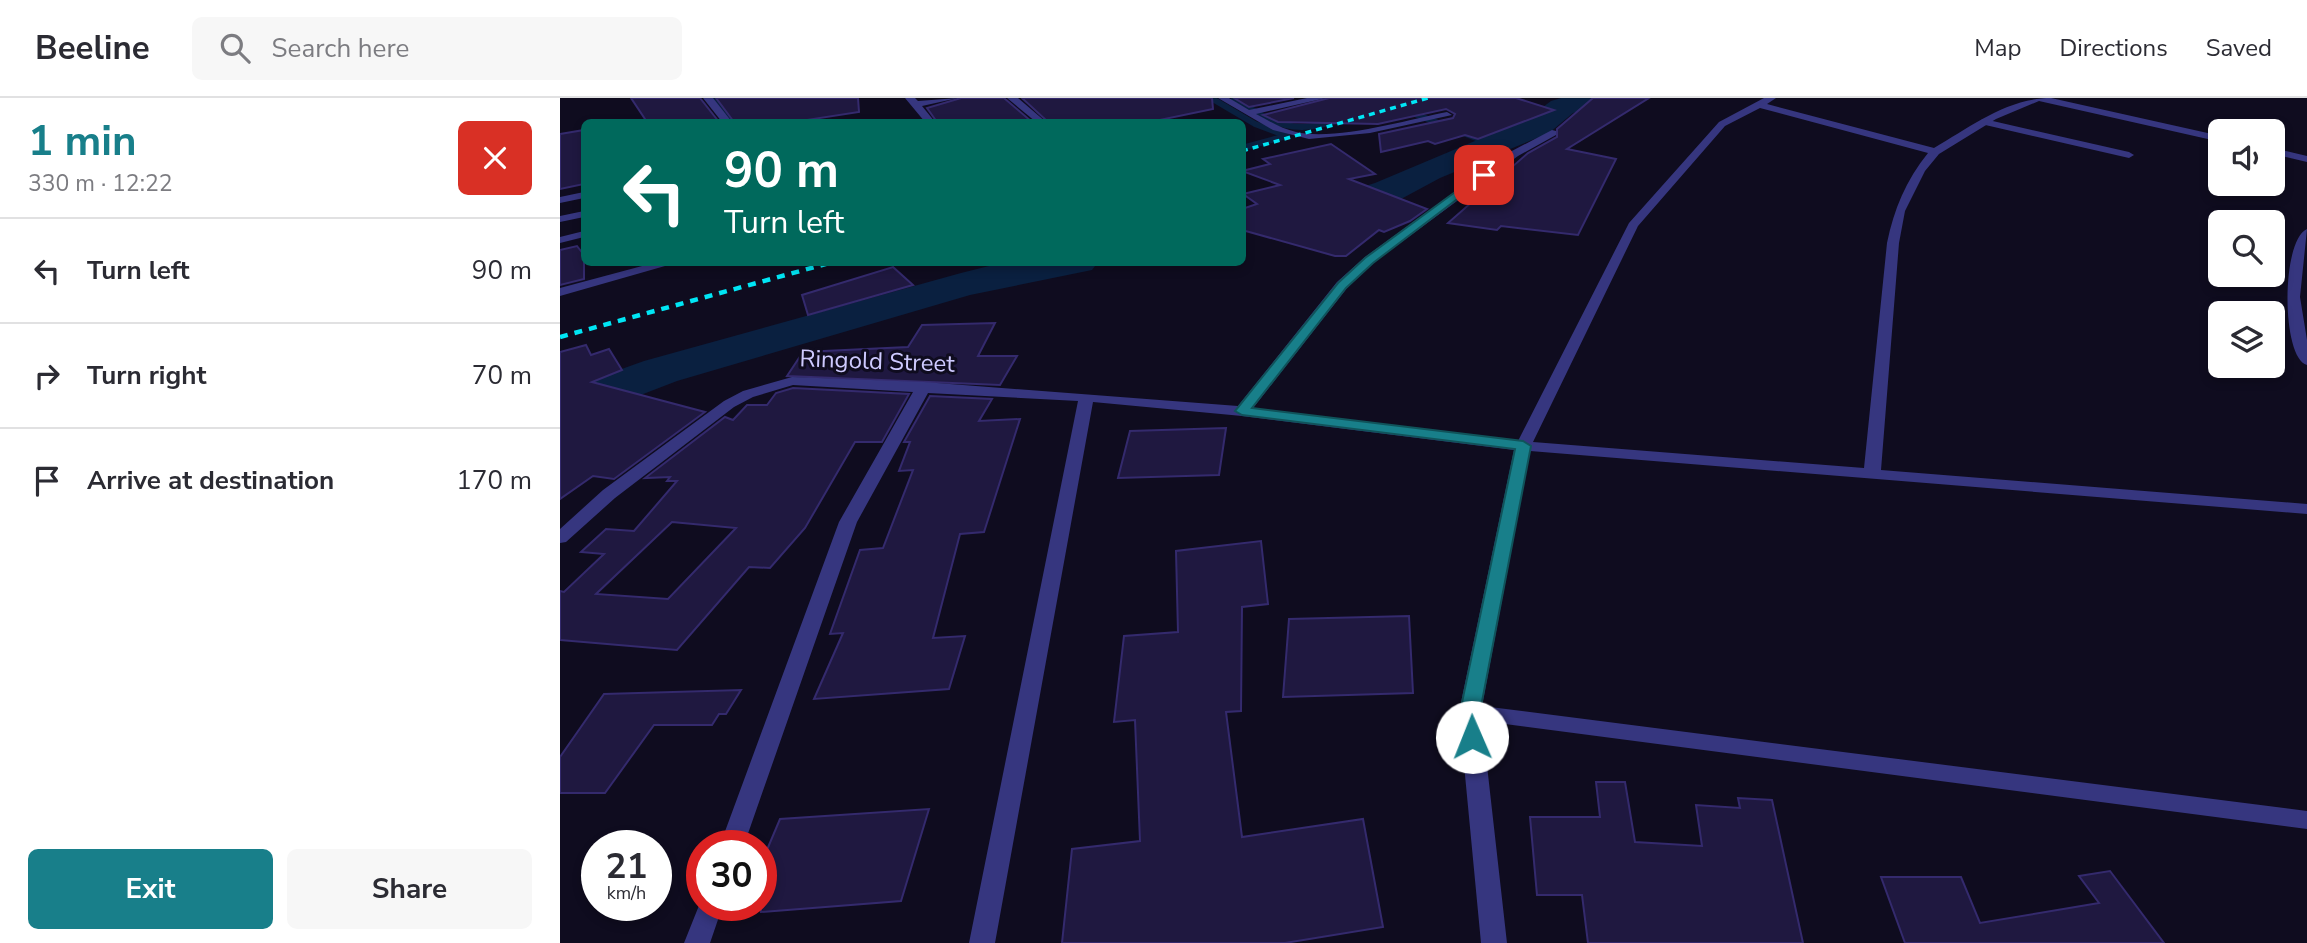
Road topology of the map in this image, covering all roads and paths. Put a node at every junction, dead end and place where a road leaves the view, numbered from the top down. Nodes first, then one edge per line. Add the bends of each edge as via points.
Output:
1 (708, 98) edge
2 (953, 98) edge
3 (1012, 98) edge
4 (1223, 98) edge
5 (1321, 98) edge
6 (1771, 98) edge
7 (914, 101) edge
8 (1757, 104) junction
9 (1248, 114) junction
10 (1447, 116) dead end
11 (725, 119) edge
12 (928, 119) edge
13 (1037, 119) edge
14 (1984, 122) junction
15 (1552, 133) dead end
16 (2208, 136) edge
17 (1936, 152) junction
18 (2285, 154) edge
19 (2129, 155) dead end
20 (2307, 159) edge
21 (581, 196) edge
22 (560, 200) edge
23 (581, 215) edge
24 (560, 219) edge
25 (2307, 233) edge
26 (581, 235) edge
27 (560, 240) edge
28 (658, 266) edge
29 (560, 292) edge
30 (2307, 361) edge
31 (924, 386) junction
32 (1086, 397) junction
33 (1242, 411) junction
34 (1523, 446) junction
35 (1872, 474) junction
36 (2307, 509) edge
37 (560, 538) edge
38 (1470, 712) junction
39 (2307, 820) edge
40 (737, 830) edge
41 (705, 921) edge
42 (697, 943) edge
43 (982, 943) edge
44 (1494, 943) edge

1 - 11 street
2 - 7 street
3 - 13 street
4 - 9 street
5 - 9 street
6 - 8 street
7 - 12 street
8 - 17 street
8 - 34 street via 1722,124 1633,225
9 - 10 street via 1297,136 1331,135
14 - 16 street via 2038,98
14 - 17 street
14 - 19 lane
15 - 33 street via 1494,168 1369,260 1342,285
17 - 35 street via 1904,200 1892,243
18 - 20 street
21 - 22 lane
23 - 24 lane
25 - 30 street via 2294,285 2296,320
26 - 27 lane
28 - 29 street
31 - 32 street, Ringold Street
31 - 37 street, Ringold Street via 792,381 748,394 609,494
31 - 40 street via 848,522
32 - 33 street, Ringold Street
32 - 43 street
33 - 34 street, Ringold Street
34 - 35 street, Ringold Street
34 - 38 street
35 - 36 street, Ringold Street
38 - 39 street
38 - 44 street
41 - 42 street

